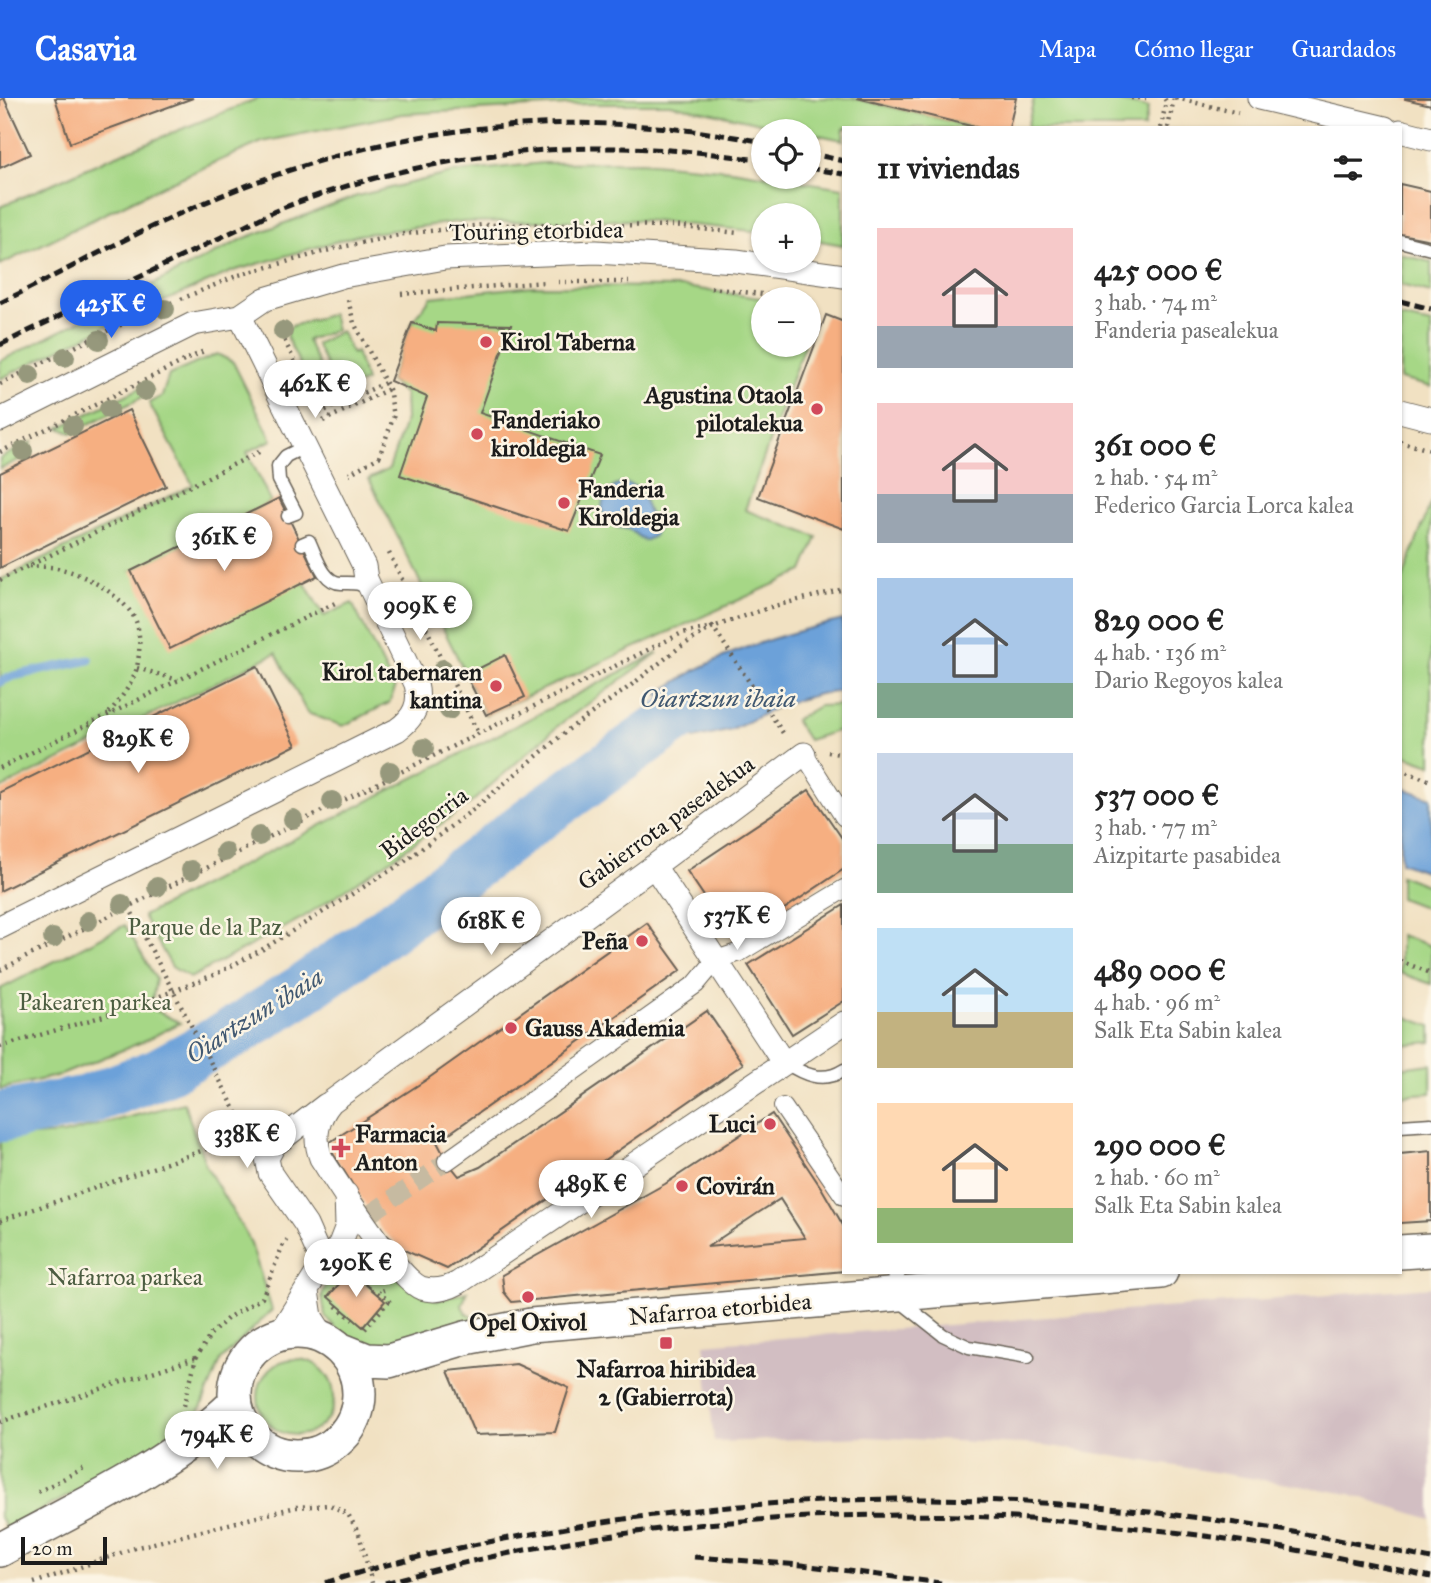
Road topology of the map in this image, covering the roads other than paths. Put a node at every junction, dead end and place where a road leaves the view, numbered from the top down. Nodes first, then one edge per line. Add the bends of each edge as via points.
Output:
1 (1259, 98) edge
2 (1377, 126) edge
3 (1402, 131) edge
4 (1431, 138) edge
5 (1402, 242) edge
6 (1431, 248) edge
7 (842, 276) edge
8 (240, 316) junction
9 (1402, 412) edge
10 (1431, 419) edge
11 (0, 420) edge
12 (304, 447) junction
13 (288, 516) dead end
14 (352, 542) junction
15 (302, 544) dead end
16 (349, 583) junction
17 (373, 593) junction
18 (796, 747) joint
19 (842, 814) edge
20 (654, 866) junction
21 (842, 890) edge
22 (0, 927) edge
23 (716, 960) junction
24 (842, 1024) edge
25 (783, 1062) junction
26 (842, 1071) edge
27 (331, 1102) junction
28 (783, 1107) dead end
29 (1431, 1124) edge
30 (1402, 1126) edge
31 (447, 1161) tunnel mouth
32 (842, 1193) edge
33 (346, 1194) junction
34 (1431, 1250) edge
35 (1402, 1252) edge
36 (396, 1265) junction
37 (324, 1266) junction
38 (1115, 1274) edge
39 (1092, 1275) edge
40 (895, 1280) edge
41 (317, 1295) junction
42 (279, 1334) junction
43 (333, 1344) junction
44 (409, 1356) junction
45 (1028, 1357) dead end
46 (359, 1401) junction
47 (234, 1404) junction
48 (255, 1442) junction
49 (172, 1456) junction
50 (0, 1550) edge

1 - 2 street
3 - 4 street
5 - 6 lane
7 - 8 street, Touring etorbidea via 736,261 596,252 445,258 343,276 265,299
8 - 11 street via 193,324
8 - 12 street
9 - 10 street
12 - 13 lane via 278,466 279,480 296,513
12 - 14 street
14 - 16 lane via 358,571
14 - 17 street
15 - 16 lane via 309,541 334,583
16 - 17 lane via 359,583
17 - 22 street via 416,684 411,719
18 - 19 street
18 - 20 street, Gabierrota pasealekua
20 - 23 street
20 - 27 street, Gabierrota pasealekua
21 - 23 street via 740,952
23 - 25 street
23 - 31 street via 696,984
24 - 25 street
25 - 26 lane via 808,1076
25 - 36 street via 450,1287 423,1288
27 - 33 street, Gabierrota pasealekua via 320,1118 317,1149
27 - 37 street, Gabierrota pasealekua via 274,1146 267,1158 270,1173 306,1225
28 - 32 street
29 - 30 lane
33 - 36 street, Gabierrota pasealekua via 366,1216
33 - 37 street via 347,1226
34 - 35 main road
36 - 37 street via 356,1253
37 - 41 street via 314,1278
38 - 39 main road, Nafarroa etorbidea
39 - 40 main road, Nafarroa etorbidea
40 - 44 main road, Nafarroa etorbidea via 531,1325 476,1335
40 - 45 lane via 943,1335 969,1347
41 - 42 street
41 - 43 street via 311,1317
42 - 43 main road, Nafarroa etorbidea via 302,1332
42 - 47 main road via 259,1344 243,1360
43 - 44 main road, Nafarroa etorbidea via 367,1360
43 - 46 main road via 355,1369
44 - 46 main road, Nafarroa etorbidea via 375,1380
46 - 48 main road, Nafarroa etorbidea via 349,1430 334,1446 315,1454 294,1458
47 - 48 main road via 242,1426
47 - 49 main road, Nafarroa etorbidea
48 - 49 main road, Nafarroa etorbidea via 216,1444
49 - 50 main road, Nafarroa etorbidea

